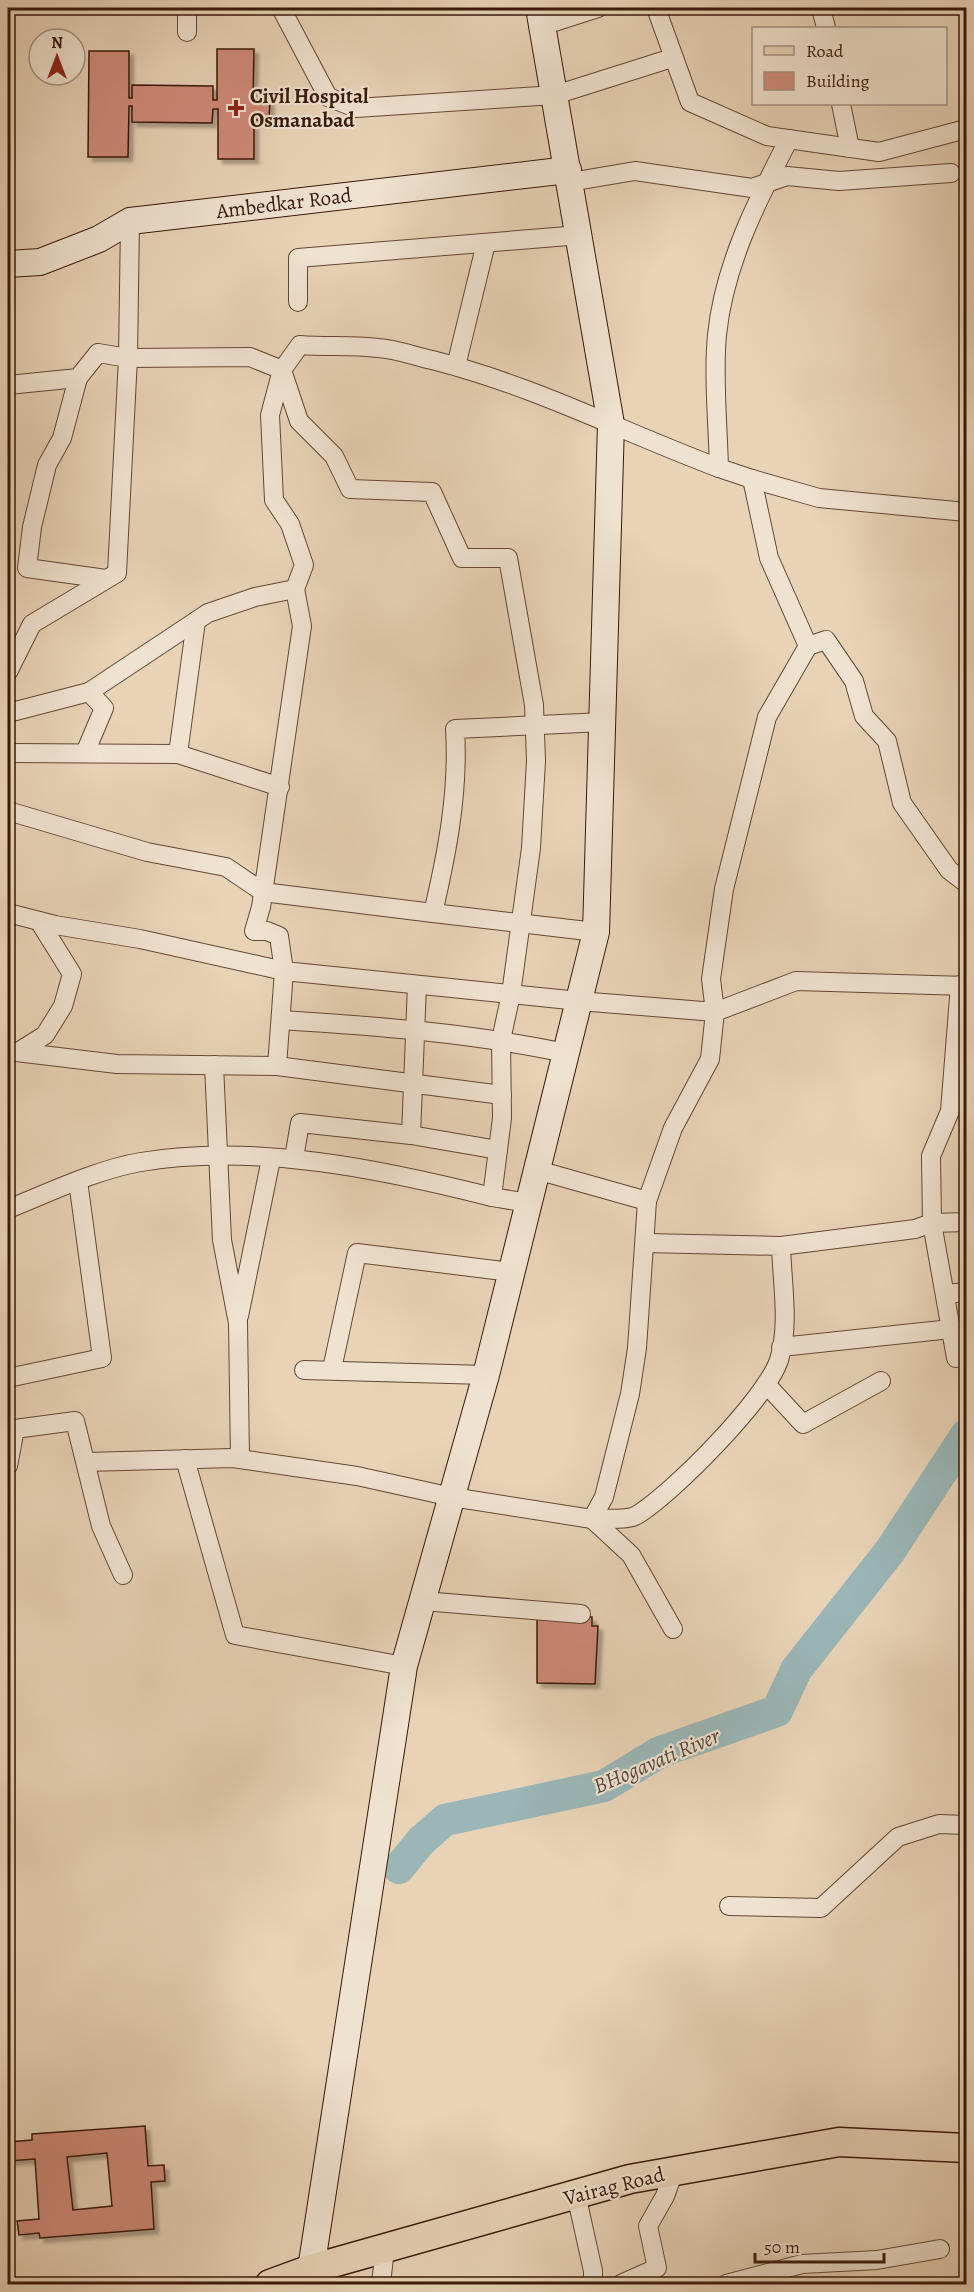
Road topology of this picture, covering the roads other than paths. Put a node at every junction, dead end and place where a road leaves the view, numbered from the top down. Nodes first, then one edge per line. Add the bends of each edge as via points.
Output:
1 (187, 8) edge
2 (281, 8) edge
3 (598, 8) edge
4 (656, 8) edge
5 (821, 8) edge
6 (540, 17) edge
7 (826, 27) edge
8 (187, 32) dead end
9 (672, 58) junction
10 (555, 95) junction
11 (841, 105) edge
12 (966, 129) edge
13 (789, 139) junction
14 (850, 148) junction
15 (951, 173) dead end
16 (569, 176) junction
17 (766, 183) junction
18 (130, 221) junction
19 (580, 235) junction
20 (486, 243) junction
21 (8, 264) edge
22 (298, 302) dead end
23 (128, 358) junction
24 (456, 366) junction
25 (282, 370) junction
26 (78, 378) junction
27 (8, 384) edge
28 (611, 424) junction
29 (719, 468) junction
30 (752, 479) junction
31 (966, 512) edge
32 (106, 579) junction
33 (295, 589) junction
34 (196, 621) junction
35 (808, 646) junction
36 (8, 672) edge
37 (89, 692) junction
38 (8, 713) edge
39 (603, 722) junction
40 (534, 726) junction
41 (8, 753) edge
42 (85, 753) junction
43 (178, 754) junction
44 (280, 787) junction
45 (8, 810) edge
46 (966, 883) edge
47 (263, 892) junction
48 (8, 913) edge
49 (433, 913) junction
50 (39, 921) junction
51 (520, 923) junction
52 (597, 932) junction
53 (284, 972) junction
54 (417, 985) junction
55 (963, 986) edge
56 (511, 994) junction
57 (579, 1001) junction
58 (715, 1012) junction
59 (280, 1020) junction
60 (416, 1029) junction
61 (501, 1040) junction
62 (13, 1052) edge
63 (566, 1053) junction
64 (214, 1065) junction
65 (277, 1065) junction
66 (413, 1085) junction
67 (502, 1095) junction
68 (411, 1135) junction
69 (498, 1150) junction
70 (216, 1156) junction
71 (294, 1158) junction
72 (271, 1159) junction
73 (537, 1170) junction
74 (78, 1182) junction
75 (492, 1197) junction
76 (647, 1201) junction
77 (528, 1203) junction
78 (8, 1207) edge
79 (966, 1222) edge
80 (932, 1223) junction
81 (645, 1243) junction
82 (781, 1246) junction
83 (511, 1272) junction
84 (966, 1292) edge
85 (945, 1294) junction
86 (238, 1323) junction
87 (951, 1329) junction
88 (781, 1347) junction
89 (956, 1358) dead end
90 (332, 1369) junction
91 (304, 1370) dead end
92 (486, 1375) junction
93 (8, 1378) edge
94 (881, 1381) dead end
95 (766, 1384) junction
96 (185, 1459) junction
97 (240, 1459) junction
98 (86, 1462) junction
99 (8, 1466) edge
100 (452, 1497) junction
101 (592, 1519) junction
102 (123, 1575) dead end
103 (423, 1601) junction
104 (581, 1614) dead end
105 (673, 1629) dead end
106 (404, 1666) junction
107 (966, 1825) edge
108 (729, 1906) dead end
109 (966, 2148) edge
110 (674, 2171) junction
111 (576, 2194) junction
112 (385, 2248) junction
113 (940, 2249) dead end
114 (306, 2275) edge
115 (270, 2284) edge
116 (381, 2284) edge
117 (593, 2284) edge
118 (621, 2284) edge
119 (726, 2284) edge

1 - 8 street
2 - 10 street via 328,97 356,108
3 - 6 street
4 - 9 street
5 - 7 street
6 - 10 street
9 - 10 street
9 - 13 street via 690,102 767,136
10 - 16 street
11 - 14 street
12 - 14 street via 879,152
13 - 14 street
13 - 17 street
15 - 17 street via 839,181 787,176
16 - 17 street via 635,171 752,188
16 - 18 street, Ambedkar Road
16 - 19 street
17 - 29 street via 732,263 717,336
18 - 21 street, Ambedkar Road via 99,239 40,262
18 - 23 street
19 - 20 street
19 - 28 street
20 - 22 street via 298,258
20 - 24 street
23 - 25 street via 250,357
23 - 26 street via 98,353
23 - 32 street via 117,573
24 - 25 street via 380,348 300,345
24 - 28 street via 569,405
25 - 33 street via 270,415 274,500 290,524 304,566
25 - 40 street via 299,421 334,456 350,489 432,492 462,558 508,558 534,705
26 - 27 street
26 - 32 street via 62,438 47,465 27,568
28 - 29 street
28 - 39 street
29 - 30 street
30 - 31 street via 819,498
30 - 35 street via 769,558
32 - 36 street via 32,624
33 - 34 street via 255,597
33 - 44 street via 302,626
34 - 37 street
34 - 43 street
35 - 46 street via 826,640 854,681 864,716 887,741 902,803 949,870
35 - 58 street via 764,727 724,889 711,980
37 - 38 street
37 - 42 street via 104,708
39 - 40 street
39 - 52 street
40 - 49 street via 455,729 457,763 450,828
40 - 51 street via 531,848
41 - 42 street
42 - 43 street
43 - 44 street
44 - 47 street
45 - 47 street via 147,852 225,867
47 - 49 street
47 - 53 street via 254,931 279,936
48 - 50 street
49 - 51 street
50 - 53 street
50 - 62 street via 72,974 63,1006 45,1035
51 - 52 street
51 - 56 street
52 - 57 street
53 - 54 street
53 - 59 street
54 - 56 street
54 - 60 street
55 - 58 street via 796,981
55 - 80 street via 950,1111 932,1156
56 - 57 street
56 - 61 street
57 - 58 street
57 - 63 street
58 - 76 street via 710,1059 673,1128
59 - 60 street
59 - 65 street
60 - 61 street
60 - 66 street
61 - 63 street
61 - 67 street
62 - 64 street via 117,1064
63 - 73 street
64 - 65 street
64 - 70 street
65 - 66 street
66 - 67 street
66 - 68 street
67 - 69 street
68 - 69 street
68 - 71 street via 300,1123
69 - 75 street
70 - 72 street
70 - 74 street via 138,1162
70 - 86 street via 222,1240
71 - 72 street
71 - 75 street
72 - 86 street
73 - 76 street
73 - 77 street
74 - 78 street
74 - 93 street via 102,1358
75 - 77 street
76 - 81 street
77 - 83 street
79 - 80 street
80 - 82 street via 915,1229
80 - 85 street
81 - 82 street
81 - 101 street via 630,1394 604,1497
82 - 88 street
83 - 90 street via 357,1253
83 - 92 street
84 - 85 street
85 - 87 street
86 - 97 street
87 - 88 street
87 - 89 street
88 - 95 street
90 - 91 street
90 - 92 street
92 - 100 street
94 - 95 street via 803,1424
95 - 101 street via 754,1403 683,1477 635,1516
96 - 97 street
96 - 98 street
96 - 106 street via 235,1635
97 - 100 street via 357,1476
98 - 99 street via 75,1421 15,1428
98 - 102 street via 101,1526
100 - 101 street
100 - 103 street
101 - 105 street via 631,1555
103 - 104 street
103 - 106 street
106 - 114 street
107 - 108 street via 939,1824 898,1837 821,1908
109 - 110 main road, Vairag Road via 839,2142
110 - 111 main road, Vairag Road
110 - 118 street via 648,2226 657,2268
111 - 112 main road, Vairag Road
111 - 117 street
112 - 114 main road, Vairag Road
112 - 116 street
113 - 119 street via 877,2260 802,2264
114 - 115 main road, Vairag Road

